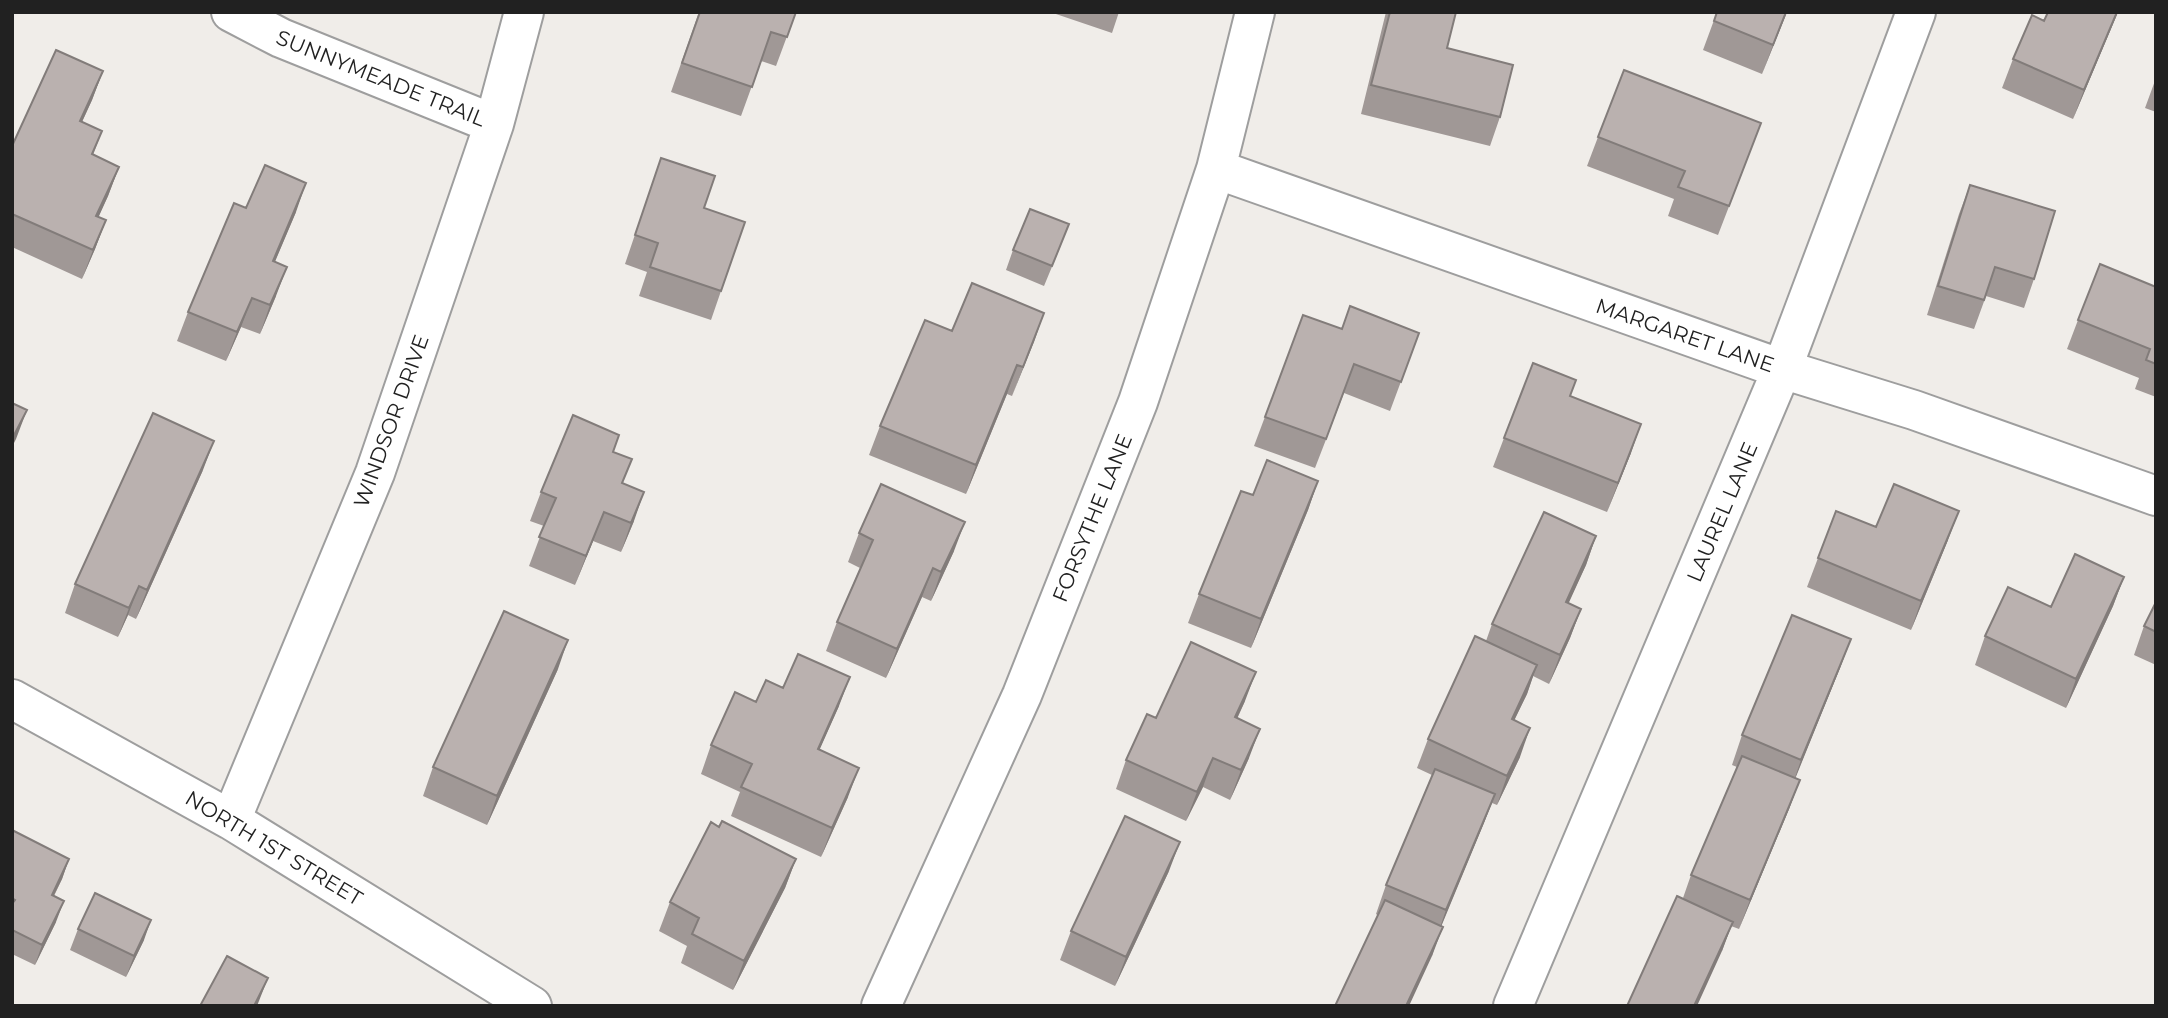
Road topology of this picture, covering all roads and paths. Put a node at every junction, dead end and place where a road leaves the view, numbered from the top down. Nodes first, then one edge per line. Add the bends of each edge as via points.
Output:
1 (231, 12) edge
2 (524, 12) edge
3 (1255, 12) edge
4 (1916, 12) edge
5 (494, 124) junction
6 (1216, 169) junction
7 (1782, 369) junction
8 (2156, 496) edge
9 (12, 699) edge
10 (230, 820) junction
11 (532, 1006) edge
12 (881, 1006) edge
13 (1513, 1006) edge

1 - 5 street, SUNNYMEADE TRAIL via 281,38
2 - 5 street, WINDSOR DRIVE
3 - 6 street, FORSYTHE LANE
4 - 7 street, LAUREL LANE
5 - 10 street, WINDSOR DRIVE via 375,473
6 - 7 street, MARGARET LANE
6 - 12 street, FORSYTHE LANE via 1138,402 1027,682
7 - 8 street, MARGARET LANE via 1914,410
7 - 13 street, LAUREL LANE
9 - 10 street, NORTH 1ST STREET
10 - 11 street, NORTH 1ST STREET

